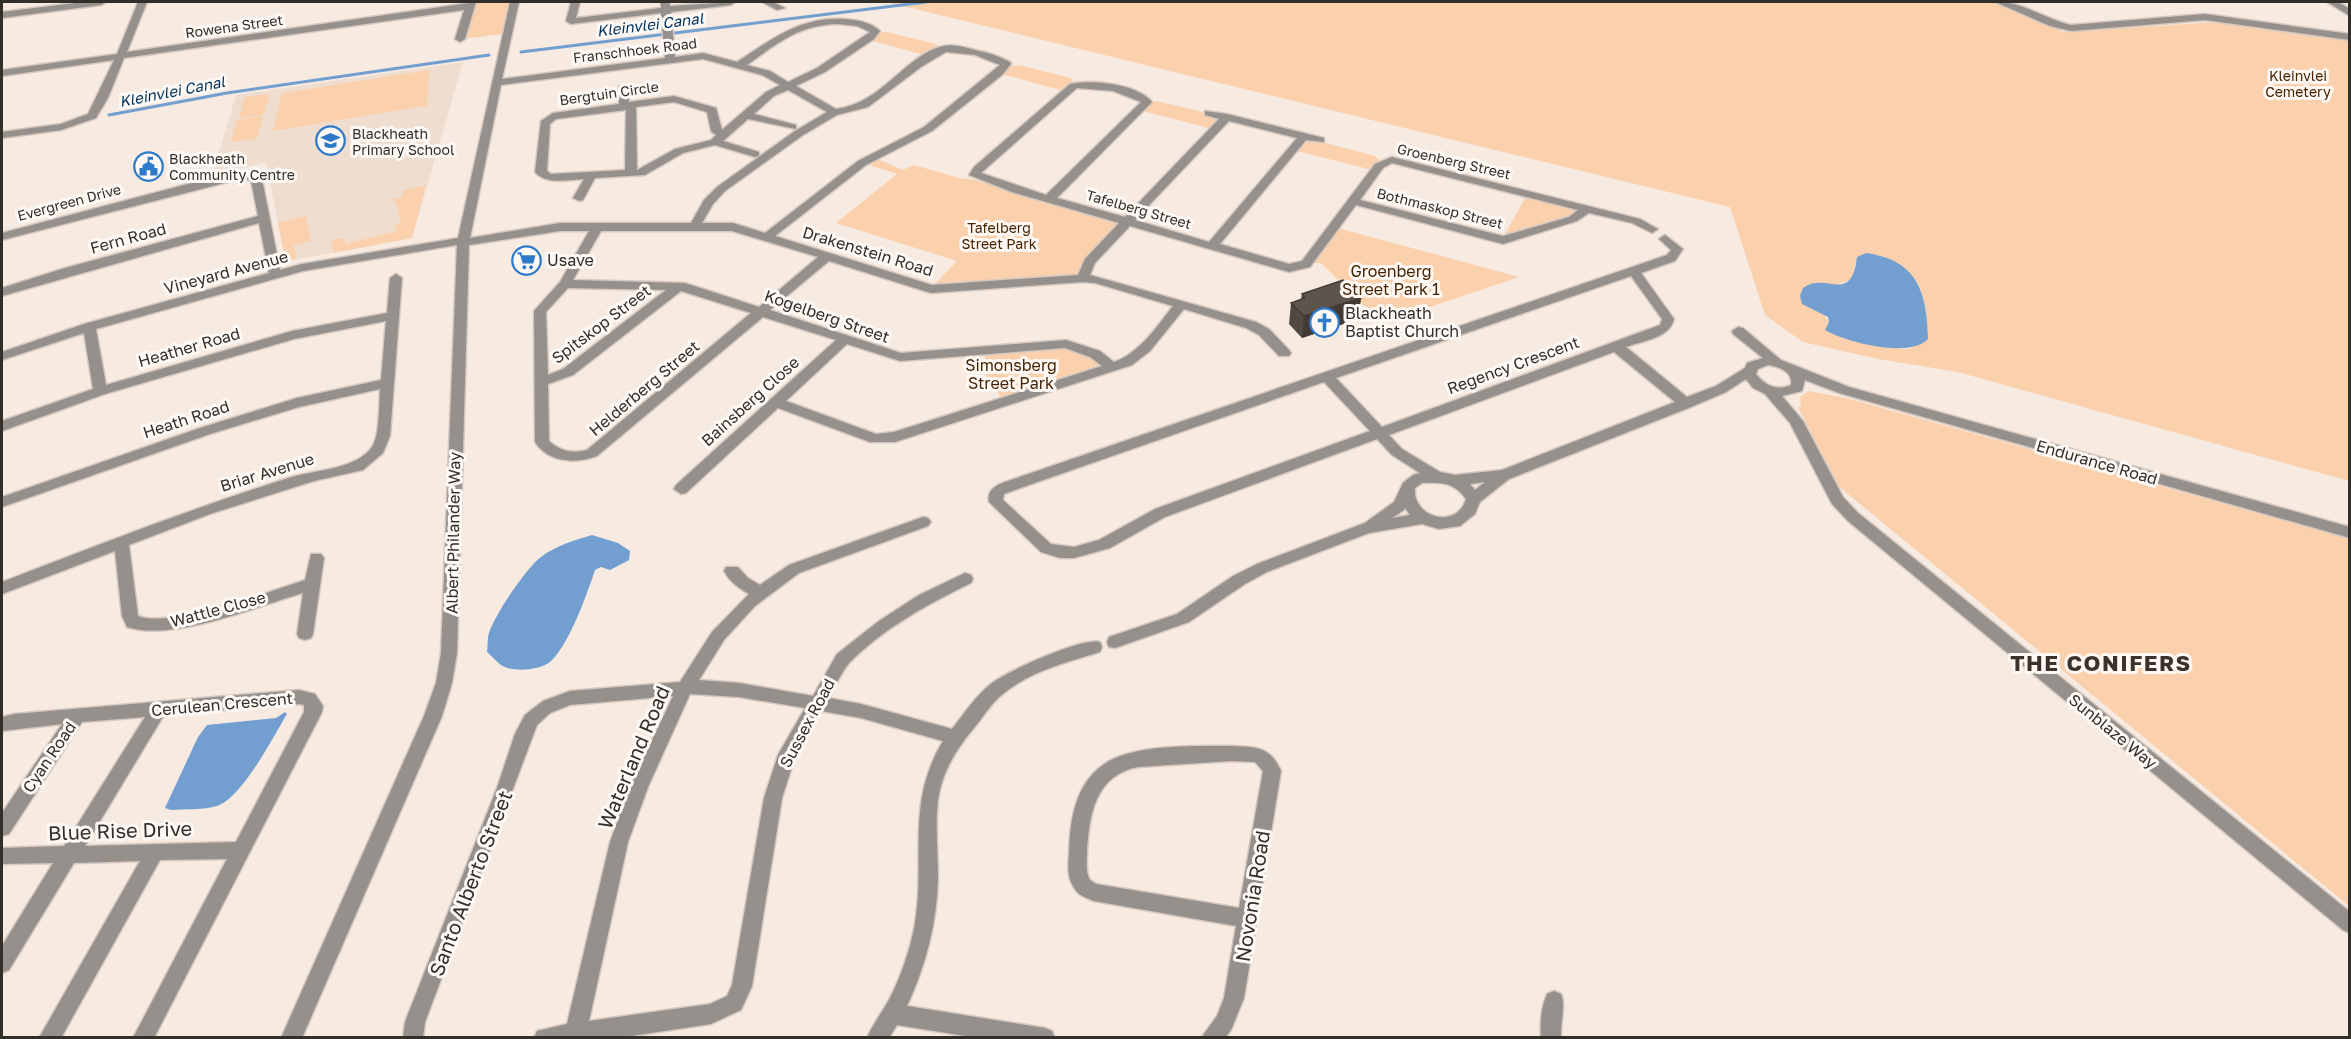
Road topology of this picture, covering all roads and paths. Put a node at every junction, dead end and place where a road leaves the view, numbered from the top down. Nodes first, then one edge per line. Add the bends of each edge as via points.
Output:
1 (101, 2) edge
2 (142, 2) edge
3 (514, 2) edge
4 (575, 2) edge
5 (731, 2) edge
6 (767, 2) edge
7 (2000, 2) edge
8 (2332, 2) edge
9 (471, 4) edge
10 (666, 5) edge
11 (780, 8) dead end
12 (2349, 13) edge
13 (2, 15) edge
14 (2349, 37) edge
15 (460, 39) dead end
16 (119, 56) junction
17 (670, 60) junction
18 (740, 65) junction
19 (2, 73) edge
20 (496, 83) junction
21 (788, 85) junction
22 (623, 88) dead end
23 (627, 106) junction
24 (834, 112) junction
25 (1209, 113) dead end
26 (746, 115) junction
27 (1227, 117) junction
28 (792, 128) dead end
29 (2, 135) edge
30 (1303, 137) junction
31 (719, 139) junction
32 (1320, 140) dead end
33 (755, 154) dead end
34 (592, 174) junction
35 (631, 174) junction
36 (579, 198) dead end
37 (1049, 199) junction
38 (1352, 201) junction
39 (1586, 209) junction
40 (264, 218) junction
41 (1128, 222) junction
42 (695, 226) junction
43 (597, 227) junction
44 (1652, 229) dead end
45 (2, 236) edge
46 (767, 237) junction
47 (1665, 238) dead end
48 (463, 241) junction
49 (1212, 246) junction
50 (827, 256) junction
51 (1295, 268) joint
52 (1634, 272) junction
53 (275, 274) junction
54 (396, 278) dead end
55 (1083, 278) junction
56 (565, 284) junction
57 (678, 287) junction
58 (2, 291) edge
59 (1181, 305) junction
60 (762, 312) junction
61 (391, 316) junction
62 (89, 327) junction
63 (844, 340) junction
64 (1617, 346) junction
65 (1284, 353) dead end
66 (2, 356) edge
67 (1778, 363) junction
68 (1112, 367) junction
69 (1750, 369) junction
70 (1792, 370) junction
71 (1328, 378) junction
72 (541, 382) junction
73 (386, 383) junction
74 (1794, 388) junction
75 (1721, 389) junction
76 (1765, 389) junction
77 (1844, 390) junction
78 (100, 391) junction
79 (776, 402) junction
80 (1686, 404) junction
81 (1796, 421) junction
82 (2, 426) edge
83 (1379, 432) junction
84 (1397, 452) junction
85 (1504, 475) junction
86 (1437, 477) junction
87 (1456, 480) junction
88 (681, 489) dead end
89 (1407, 492) junction
90 (1473, 499) junction
91 (2, 502) edge
92 (1423, 518) junction
93 (923, 522) dead end
94 (1367, 528) junction
95 (2349, 532) edge
96 (121, 541) junction
97 (316, 558) dead end
98 (732, 571) dead end
99 (965, 579) dead end
100 (312, 584) junction
101 (2, 588) edge
102 (761, 593) junction
103 (305, 634) dead end
104 (1115, 642) dead end
105 (1094, 647) dead end
106 (685, 688) junction
107 (815, 704) junction
108 (159, 709) junction
109 (77, 716) junction
110 (2, 724) edge
111 (954, 737) junction
112 (2, 828) edge
113 (240, 850) junction
114 (155, 852) junction
115 (69, 854) junction
116 (2, 856) edge
117 (1248, 919) junction
118 (2349, 924) edge
119 (2, 963) edge
120 (1554, 1002) dead end
121 (894, 1014) junction
122 (576, 1032) junction
123 (1218, 1036) edge
124 (412, 1037) edge
125 (49, 1038) edge
126 (143, 1038) edge
127 (291, 1038) edge
128 (544, 1038) edge
129 (877, 1038) edge
130 (1045, 1038) edge
131 (1551, 1038) edge

1 - 13 street
2 - 16 street
3 - 20 street, Albert Philander Way
4 - 10 street via 570,24
5 - 10 street
6 - 11 street
7 - 14 street via 2067,27 2205,17
8 - 12 street
9 - 15 street
9 - 16 street, Rowena Street
10 - 17 street
16 - 19 street, Rowena Street
16 - 29 street via 93,115 69,124
17 - 18 street, Franschhoek Road via 707,57
17 - 20 street, Franschhoek Road
18 - 21 street, Franschhoek Road
18 - 21 street, Bergtuin Circle via 799,27 845,22 875,31 829,65
20 - 48 street, Albert Philander Way
21 - 24 street, Franschhoek Road
21 - 26 street, Bergtuin Circle via 770,94
22 - 23 street
23 - 31 street, Bergtuin Circle via 678,99 703,106 713,111
23 - 34 street, Bergtuin Circle via 554,116 546,121 542,174
23 - 35 street
24 - 42 street via 721,189 708,201
24 - 46 street via 872,99 944,49 955,48 1006,64 928,129 862,162
25 - 27 street
26 - 28 street
26 - 31 street, Bergtuin Circle
27 - 30 street
27 - 41 street
30 - 32 street
30 - 49 street
31 - 33 street
31 - 35 street, Bergtuin Circle via 679,151 646,171
34 - 35 street, Bergtuin Circle
34 - 36 street
37 - 37 street, Tafelberg Street via 975,175 1074,86 1089,83 1145,98 1145,106
37 - 41 street, Tafelberg Street
38 - 39 street, Bothmaskop Street via 1503,240 1572,219
38 - 39 street, Groenberg Street via 1382,163 1392,160
38 - 51 street, Groenberg Street via 1306,264
39 - 44 street, Groenberg Street via 1636,221
40 - 45 street, Evergreen Drive via 256,178 250,175 226,177
40 - 53 street
40 - 58 street, Fern Road
41 - 49 street, Tafelberg Street
41 - 55 street via 1089,262
42 - 43 street, Drakenstein Road
42 - 46 street, Drakenstein Road via 733,227
43 - 48 street, Drakenstein Road via 554,228
43 - 56 street, Helderberg Street
46 - 50 street, Drakenstein Road
47 - 52 street via 1677,249 1675,255
48 - 53 street, Vineyard Avenue via 399,249
48 - 127 street, Albert Philander Way via 453,567 444,683
49 - 51 street, Tafelberg Street
50 - 55 street, Drakenstein Road via 931,288
50 - 60 street, Helderberg Street
52 - 64 street, Regency Crescent via 1668,324
52 - 71 street
53 - 62 street, Vineyard Avenue
54 - 61 street, Briar Avenue
55 - 59 street, Drakenstein Road
56 - 57 street, Kogelberg Street
56 - 72 street, Helderberg Street via 540,309
57 - 60 street, Kogelberg Street
57 - 72 street, Spitskop Street via 568,372
59 - 65 street, Drakenstein Road via 1258,328
59 - 68 street via 1138,354
60 - 63 street, Kogelberg Street
60 - 72 street, Helderberg Street via 585,456 567,457 542,441
61 - 73 street, Briar Avenue
61 - 78 street, Heather Road via 292,335
62 - 66 street, Vineyard Avenue
62 - 78 street
63 - 68 street, Kogelberg Street via 907,357 1066,344 1095,354
63 - 79 street, Bainsberg Close
64 - 80 street
64 - 83 street, Regency Crescent
67 - 69 street via 1763,362
67 - 69 street, Endurance Road via 1742,334
67 - 70 street, Endurance Road
68 - 79 street via 888,439 874,439
69 - 75 street
69 - 76 street via 1753,381
70 - 74 street via 1798,376
70 - 77 street, Endurance Road
71 - 83 street
71 - 83 street, Regency Crescent via 1007,487 994,497 1046,548 1066,553 1120,538 1160,513
73 - 91 street, Heath Road via 205,431
73 - 96 street, Briar Avenue via 383,436 378,450 364,462 272,488
74 - 76 street, Endurance Road
74 - 77 street, Endurance Road
74 - 81 street
75 - 76 street
75 - 80 street
76 - 81 street
77 - 95 street, Endurance Road
78 - 82 street, Heather Road
79 - 88 street, Bainsberg Close
80 - 85 street
81 - 118 street, Sunblaze Way via 1832,490 1853,518
83 - 84 street
84 - 86 street
84 - 89 street via 1408,477
85 - 87 street
85 - 90 street
86 - 87 street
86 - 89 street via 1415,481
87 - 90 street
89 - 92 street via 1407,504
89 - 94 street via 1399,506
90 - 92 street via 1470,510 1455,522
92 - 94 street
93 - 102 street, Waterland Road via 794,570
94 - 104 street via 1262,568 1183,618
96 - 100 street, Wattle Close via 130,616 134,623 144,626 190,620
96 - 101 street, Briar Avenue
97 - 100 street
98 - 102 street via 741,582
99 - 107 street, Sussex Road via 885,625 843,659
100 - 103 street
102 - 106 street, Waterland Road via 718,636
105 - 111 street via 1027,671 989,695
106 - 107 street via 739,690
106 - 122 street, Waterland Road via 639,787 619,842
106 - 124 street, Santo Alberto Street via 570,698 541,710 527,726
107 - 111 street via 861,711
107 - 122 street, Sussex Road via 788,754 773,798 742,986 734,1003 711,1014
108 - 109 street, Cerulean Crescent
108 - 113 street, Cerulean Crescent via 299,698 312,701 313,712
108 - 115 street
109 - 110 street, Cerulean Crescent
109 - 112 street, Cyan Road
111 - 121 street via 931,790 928,890 922,939 910,980
113 - 114 street, Blue Rise Drive
113 - 126 street
114 - 115 street, Blue Rise Drive
114 - 125 street
115 - 116 street, Blue Rise Drive
115 - 119 street
117 - 117 street, Novonia Road via 1272,771 1265,760 1256,755 1212,754 1136,760 1113,769 1096,783 1085,801 1080,822 1077,879 1084,887
117 - 123 street, Novonia Road via 1234,998
120 - 131 street
121 - 129 street
121 - 130 street
122 - 128 street

